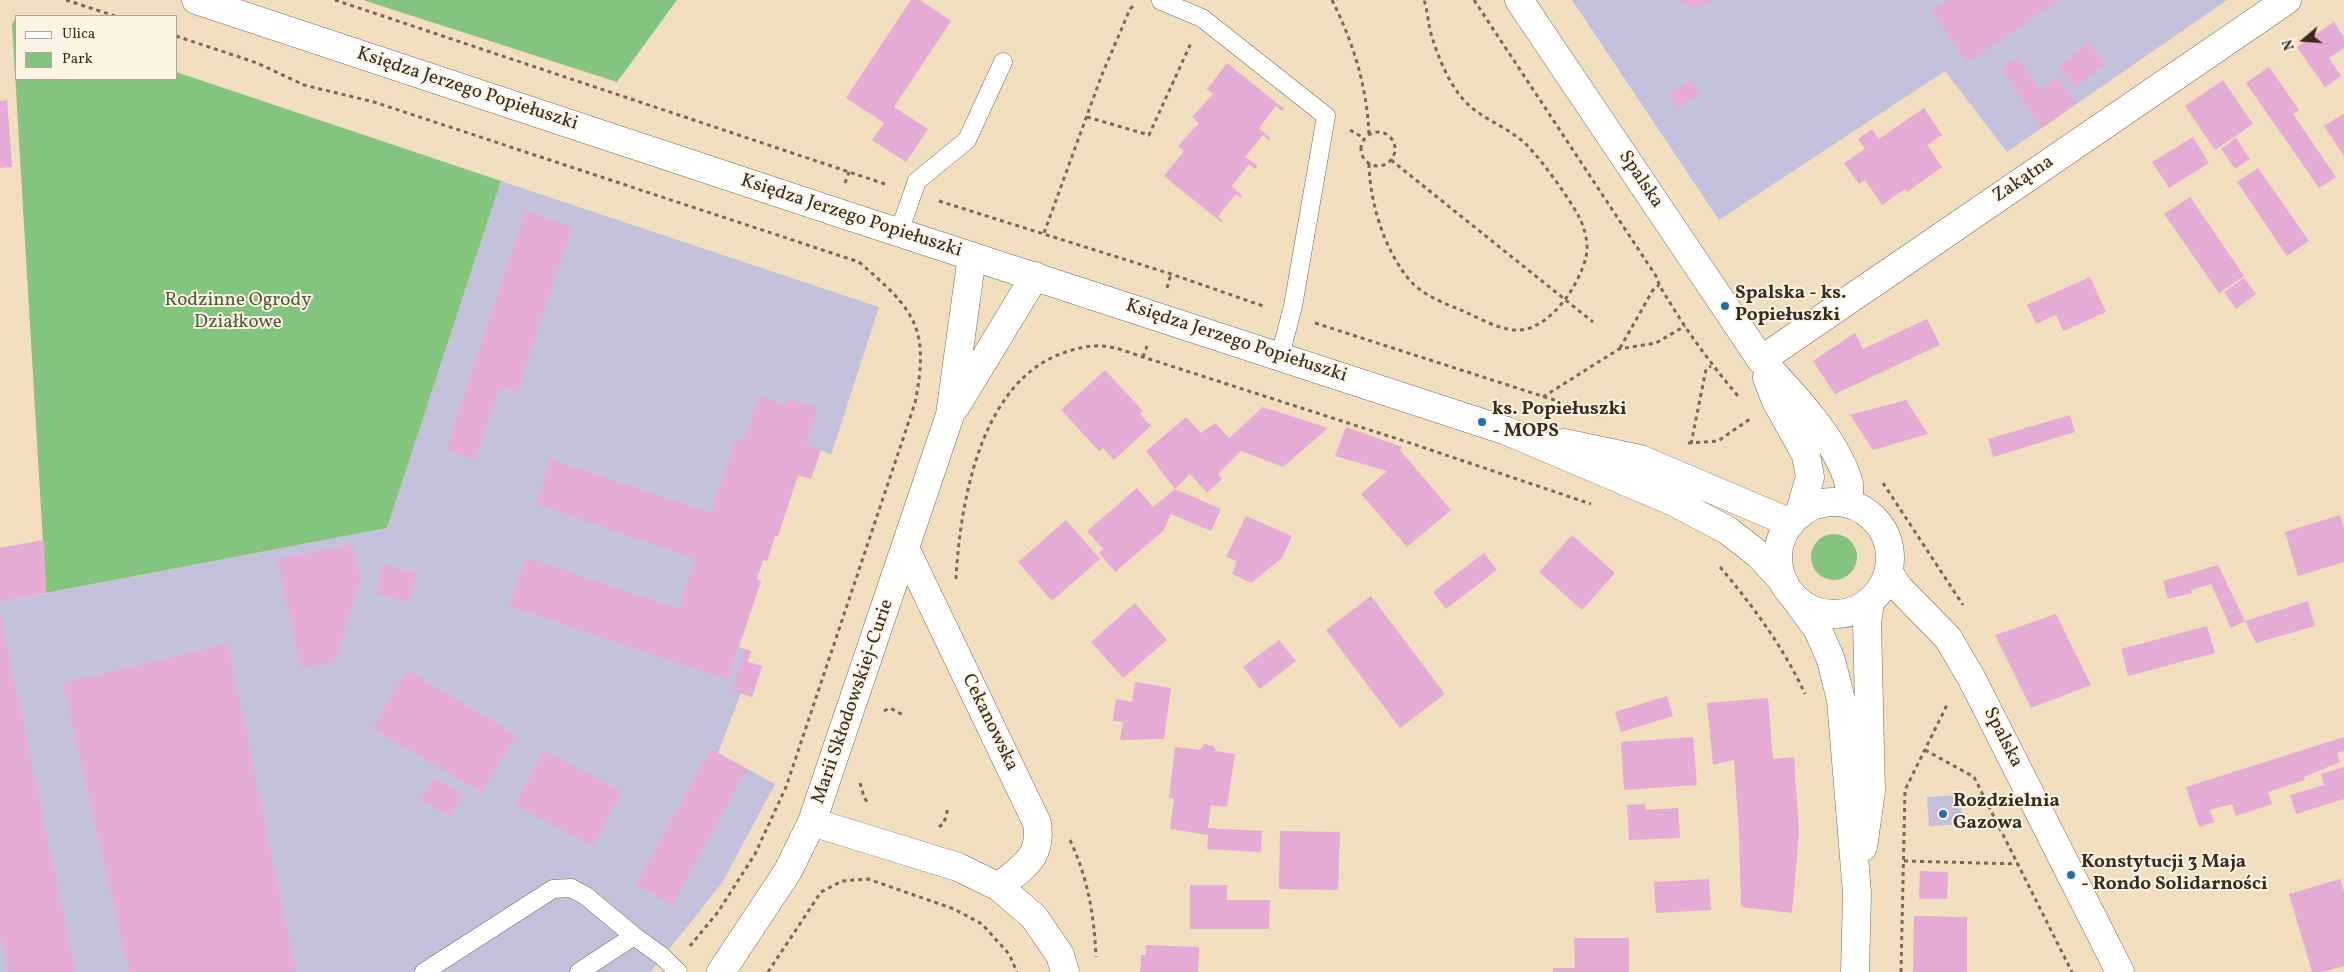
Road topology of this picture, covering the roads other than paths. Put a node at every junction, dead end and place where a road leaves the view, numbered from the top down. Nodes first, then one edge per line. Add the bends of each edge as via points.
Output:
1 (196, 0) edge
2 (1519, 0) edge
3 (2287, 0) edge
4 (1161, 1) edge
5 (1003, 62) dead end
6 (899, 232) junction
7 (972, 256) junction
8 (1034, 276) junction
9 (1280, 356) junction
10 (1760, 360) junction
11 (950, 415) junction
12 (1507, 430) junction
13 (1848, 504) junction
14 (1795, 519) junction
15 (906, 550) junction
16 (1888, 573) junction
17 (1789, 590) junction
18 (1870, 602) junction
19 (812, 822) junction
20 (999, 887) junction
21 (1857, 893) junction
22 (634, 936) junction
23 (675, 969) edge
24 (424, 972) edge
25 (579, 972) edge
26 (721, 972) edge
27 (1065, 972) edge
28 (1855, 972) edge
29 (2120, 972) edge

1 - 6 street, Księdza Jerzego Popiełuszki
2 - 10 street, Spalska
3 - 10 street, Zakątna
4 - 9 lane via 1202,18 1326,116
5 - 6 lane via 967,140 917,181
6 - 7 street, Księdza Jerzego Popiełuszki
7 - 8 street, Księdza Jerzego Popiełuszki
7 - 11 street, Marii Skłodowskiej-Curie
8 - 9 street, Księdza Jerzego Popiełuszki
8 - 11 street, Marii Skłodowskiej-Curie
9 - 12 street, Księdza Jerzego Popiełuszki
10 - 13 street, Spalska via 1790,391 1838,456 1849,486
10 - 14 street, Spalska via 1776,401 1806,455 1810,477
11 - 15 street, Marii Skłodowskiej-Curie
12 - 14 street, Księdza Jerzego Popiełuszki via 1640,460
12 - 17 street, Księdza Jerzego Popiełuszki via 1674,502 1727,530 1758,554
13 - 14 street via 1830,502 1814,506
13 - 16 street via 1864,510 1878,522 1887,538 1890,555
14 - 17 street via 1783,536 1778,552 1779,567
15 - 19 street, Marii Skłodowskiej-Curie
15 - 20 street, Cekanowska via 1037,823 1040,839 1035,856
16 - 18 street via 1882,589
16 - 29 street, Spalska via 1948,638 1972,679
17 - 18 street via 1807,607 1823,613 1839,614
17 - 21 street via 1818,630 1831,660 1841,700
18 - 21 street via 1867,622 1871,791
19 - 20 street via 958,867
19 - 26 street, Marii Skłodowskiej-Curie via 788,872
20 - 27 street via 1034,917 1060,955
21 - 28 street
22 - 23 lane
22 - 24 lane via 586,896 571,888 553,889
22 - 25 lane

